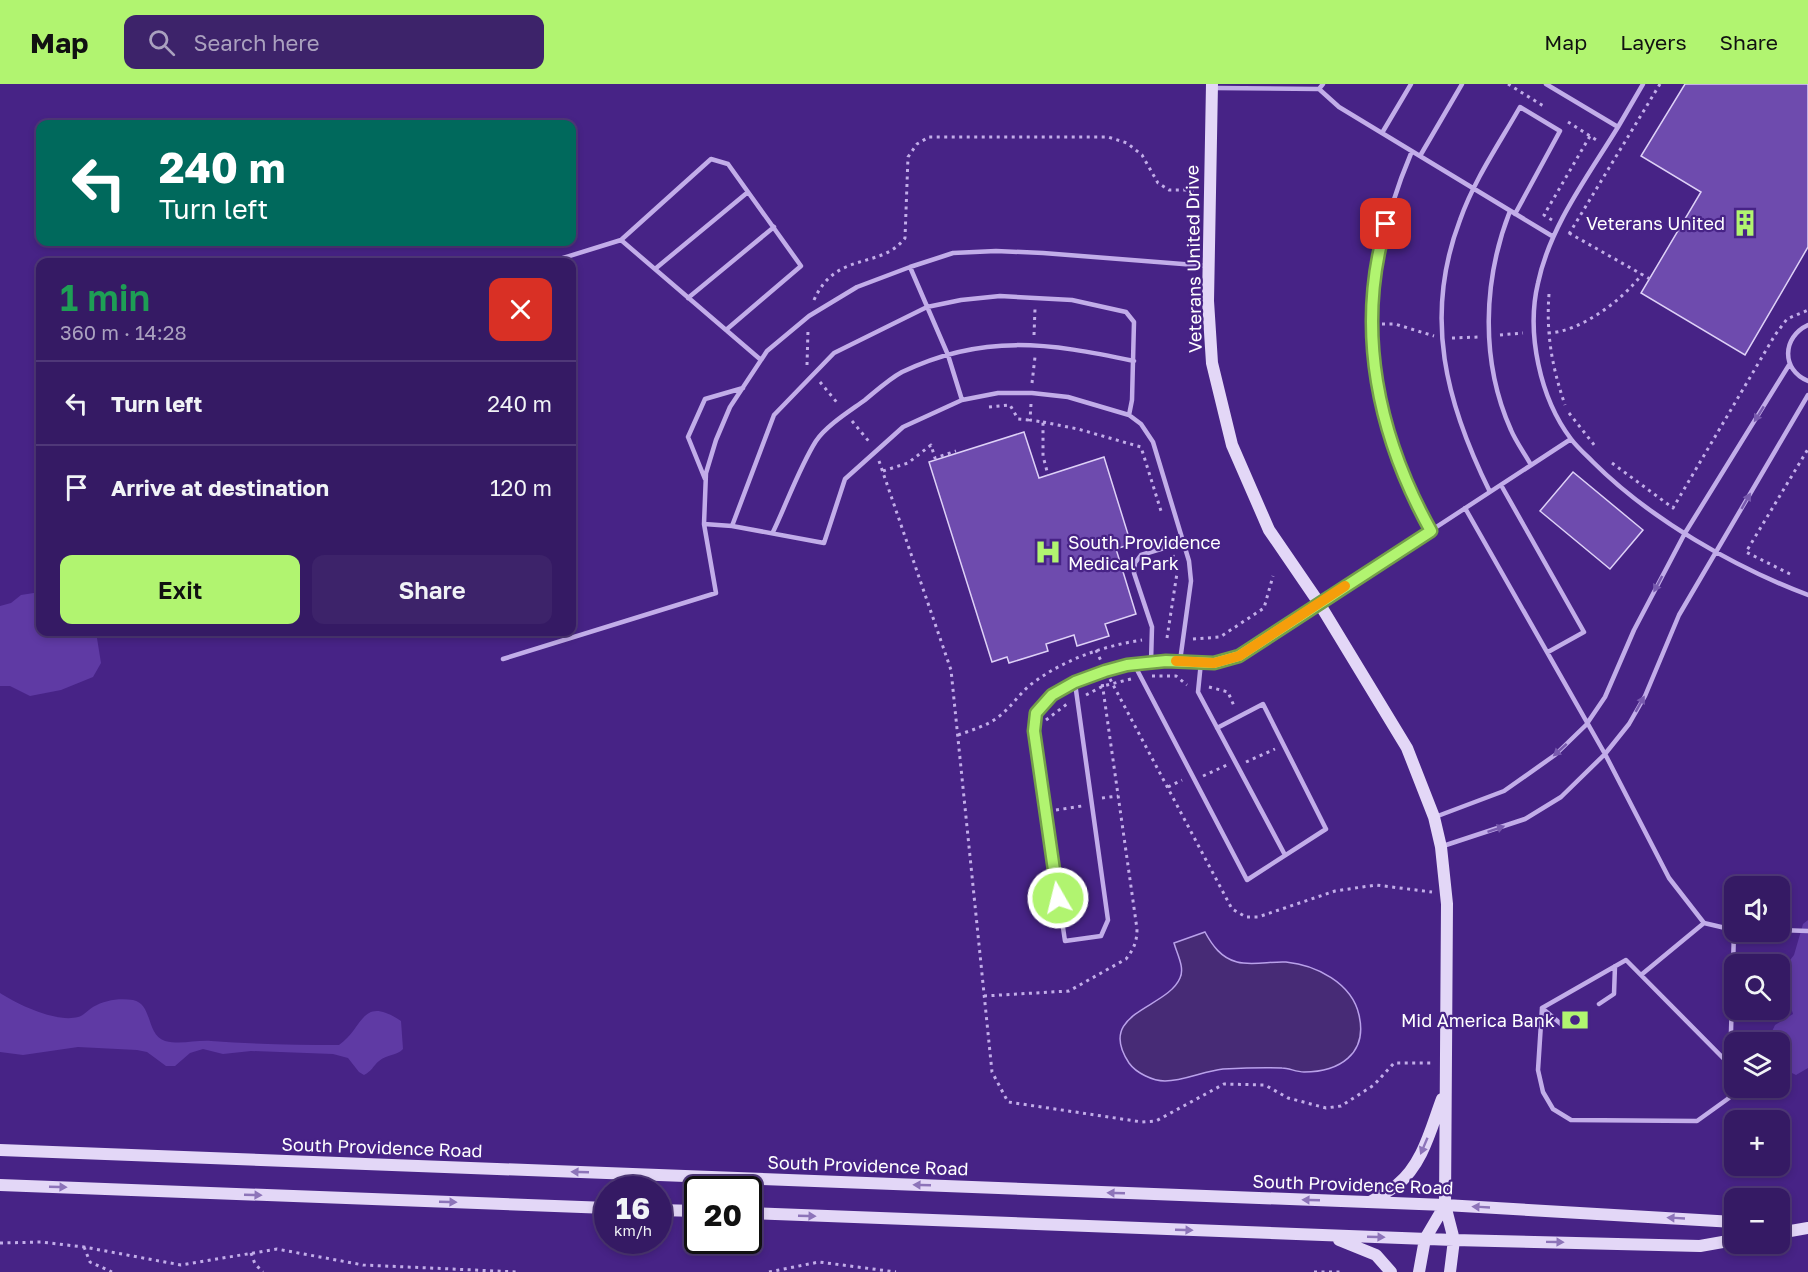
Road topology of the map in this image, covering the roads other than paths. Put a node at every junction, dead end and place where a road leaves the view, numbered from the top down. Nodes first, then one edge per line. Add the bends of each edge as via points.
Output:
1 (1323, 84) edge
2 (1411, 84) edge
3 (1462, 84) edge
4 (1546, 84) edge
5 (1643, 84) edge
6 (1212, 86) edge
7 (1319, 89) junction
8 (1618, 127) junction
9 (1382, 133) junction
10 (1412, 151) junction
11 (1420, 156) junction
12 (1473, 189) junction
13 (748, 192) junction
14 (1512, 212) junction
15 (774, 227) junction
16 (1552, 237) junction
17 (621, 240) junction
18 (563, 258) edge
19 (1208, 266) junction
20 (910, 267) junction
21 (655, 269) junction
22 (688, 298) junction
23 (927, 307) junction
24 (1808, 326) edge
25 (726, 330) junction
26 (948, 355) junction
27 (761, 360) junction
28 (1134, 362) junction
29 (1789, 365) junction
30 (1808, 381) edge
31 (743, 388) junction
32 (1808, 395) edge
33 (962, 400) junction
34 (1128, 415) junction
35 (1571, 440) junction
36 (1532, 465) junction
37 (706, 482) junction
38 (1501, 485) junction
39 (1490, 492) junction
40 (1465, 508) junction
41 (704, 524) junction
42 (732, 526) junction
43 (1431, 531) junction
44 (772, 532) junction
45 (1685, 533) junction
46 (1184, 542) junction
47 (1717, 552) junction
48 (1808, 596) edge
49 (1319, 603) junction
50 (1548, 652) junction
51 (503, 659) dead end
52 (1180, 661) junction
53 (1201, 662) junction
54 (1151, 663) junction
55 (1134, 664) junction
56 (1075, 682) junction
57 (1586, 725) junction
58 (1217, 728) junction
59 (1605, 754) junction
60 (1434, 817) junction
61 (1441, 847) junction
62 (1285, 855) junction
63 (1704, 923) junction
64 (1724, 928) edge
65 (1790, 930) edge
66 (1808, 931) edge
67 (1734, 942) edge
68 (1615, 966) junction
69 (1641, 975) junction
70 (1599, 1004) dead end
71 (1542, 1008) junction
72 (1569, 1020) dead end
73 (1731, 1032) edge
74 (1724, 1059) edge
75 (1445, 1091) junction
76 (1729, 1098) edge
77 (0, 1150) edge
78 (0, 1185) edge
79 (1370, 1202) junction
80 (1445, 1205) junction
81 (594, 1207) edge
82 (762, 1214) edge
83 (1724, 1221) edge
84 (1790, 1225) edge
85 (1808, 1227) edge
86 (1790, 1231) edge
87 (1318, 1235) junction
88 (1425, 1239) junction
89 (1455, 1240) junction
90 (1724, 1242) edge
91 (1391, 1272) edge
92 (1419, 1272) edge
93 (1450, 1272) edge

1 - 7 lane
2 - 9 lane
3 - 11 lane
4 - 8 lane
5 - 8 lane
6 - 7 lane
6 - 19 main road, Veterans United Drive
7 - 9 lane via 1339,107
8 - 16 lane
9 - 10 lane
10 - 11 lane
10 - 43 lane via 1381,240 1371,325 1374,371 1383,414 1398,464
11 - 12 lane
12 - 14 lane
12 - 14 lane via 1520,107 1560,131
12 - 39 lane via 1449,255 1442,298 1442,338 1448,382 1460,423
13 - 15 lane
13 - 17 lane via 728,164 711,159
13 - 21 lane
14 - 16 lane
14 - 36 lane via 1501,234 1491,277 1489,336 1498,397 1511,431
15 - 22 lane
15 - 25 lane via 801,266
16 - 35 lane via 1537,284 1538,362 1552,405
17 - 18 lane
17 - 21 lane
19 - 20 lane via 996,251 953,253
19 - 49 main road, Veterans United Drive via 1212,363 1232,446 1269,530
20 - 23 lane
20 - 27 lane via 857,287 809,316
21 - 22 lane
22 - 25 lane
23 - 26 lane
23 - 28 lane via 1000,296 1072,300 1126,312 1134,322
23 - 42 lane via 834,353 774,415
24 - 29 lane via 1793,336
25 - 27 lane
26 - 28 lane via 994,345 1034,344
26 - 33 lane
26 - 44 lane via 900,373 817,440
27 - 31 lane
28 - 34 lane
29 - 30 lane
29 -> 45 lane
31 - 37 lane via 716,440
31 - 37 lane via 705,399 688,437
47 -> 32 lane
33 - 34 lane via 998,393 1032,393 1068,397
33 - 44 lane via 903,427 845,479 824,543
34 - 46 lane via 1141,424 1153,442
35 - 36 lane
35 - 45 lane via 1606,475
36 - 38 lane
37 - 41 lane
38 - 39 lane
38 - 50 lane via 1584,632
39 - 40 lane
40 - 43 lane
40 - 50 lane
41 - 42 lane
41 - 51 lane via 716,593
42 - 44 lane
43 - 49 lane
45 - 47 lane
45 -> 57 lane via 1634,630 1605,697
46 - 52 lane via 1191,581
46 - 54 lane via 1141,555 1135,563 1134,573 1152,627
47 - 48 lane
59 -> 47 lane via 1634,714 1679,615
49 - 53 lane via 1239,656 1214,663
49 - 60 main road, Veterans United Drive via 1407,748
50 - 57 lane
52 - 53 lane
52 - 54 lane
53 - 58 lane via 1198,692
54 - 55 lane
55 - 56 lane
55 - 62 lane via 1247,880
56 - 56 lane via 1052,695 1036,713 1034,731 1065,941 1101,936 1108,920
57 - 59 lane
57 -> 60 lane via 1555,755 1504,791
58 - 62 lane
58 - 62 lane via 1263,704 1326,829
61 -> 59 lane via 1525,819 1561,796
59 - 63 lane via 1669,878
60 - 61 main road, Veterans United Drive
61 - 75 main road, Veterans United Drive via 1446,894
63 - 64 lane
63 - 69 lane
65 - 66 lane
67 - 73 lane
68 - 69 lane via 1626,960
68 - 70 lane via 1614,994
68 - 71 lane
69 - 74 lane
71 - 72 lane via 1561,1024
71 - 76 lane via 1538,1070 1543,1092 1553,1109 1571,1120 1697,1121
75 -> 79 main road via 1410,1172
75 - 80 main road, Veterans United Drive
79 -> 77 main road, South Providence Road
78 -> 81 main road
79 - 80 main road, South Providence Road
83 -> 80 main road, South Providence Road
80 - 88 main road
80 - 89 main road
82 -> 87 main road
84 - 85 main road
85 - 86 main road
87 -> 88 main road
87 - 91 main road via 1354,1244 1376,1255
88 - 89 main road
88 - 92 main road
89 -> 90 main road via 1700,1246
89 - 93 main road

